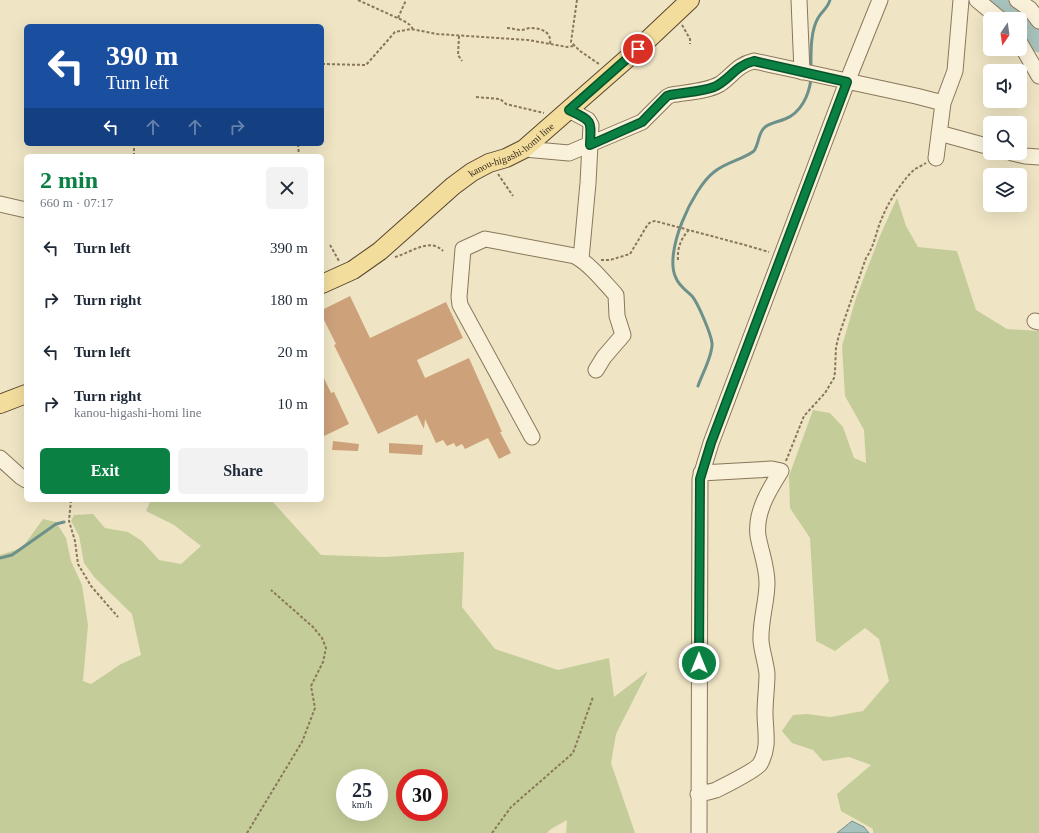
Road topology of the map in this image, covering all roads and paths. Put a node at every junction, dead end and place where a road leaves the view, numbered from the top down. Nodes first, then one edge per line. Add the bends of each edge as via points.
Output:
1 (358, 0) edge
2 (406, 0) edge
3 (577, 0) edge
4 (690, 0) edge
5 (799, 0) edge
6 (880, 0) edge
7 (961, 0) edge
8 (978, 0) edge
9 (1017, 0) edge
10 (992, 12) edge
11 (673, 16) junction
12 (398, 18) junction
13 (1039, 21) edge
14 (507, 28) dead end
15 (413, 29) junction
16 (459, 36) junction
17 (550, 44) junction
18 (690, 44) dead end
19 (574, 46) junction
20 (1027, 55) edge
21 (462, 61) dead end
22 (324, 64) edge
23 (802, 72) junction
24 (610, 74) junction
25 (1039, 76) edge
26 (847, 82) junction
27 (476, 97) dead end
28 (944, 103) junction
29 (563, 116) junction
30 (939, 133) junction
31 (590, 145) junction
32 (983, 145) edge
33 (524, 149) junction
34 (1027, 156) edge
35 (1039, 157) edge
36 (936, 158) joint
37 (489, 163) junction
38 (514, 196) dead end
39 (0, 204) edge
40 (24, 210) edge
41 (689, 230) junction
42 (330, 245) dead end
43 (380, 251) junction
44 (444, 251) dead end
45 (581, 255) junction
46 (782, 256) junction
47 (678, 260) dead end
48 (345, 274) junction
49 (324, 283) edge
50 (596, 370) dead end
51 (24, 395) edge
52 (0, 404) edge
53 (532, 437) dead end
54 (0, 458) edge
55 (781, 471) junction
56 (701, 473) junction
57 (24, 479) edge
58 (71, 502) edge
59 (271, 590) dead end
60 (118, 617) dead end
61 (593, 697) dead end
62 (698, 794) junction
63 (247, 833) edge
64 (492, 833) edge
65 (699, 833) edge

1 - 12 path
2 - 12 path
3 - 19 path via 571,36
4 - 11 main road, kanou-higashi-homi line
5 - 23 street
6 - 26 street
7 - 28 street via 955,71
8 - 10 street
9 - 13 street via 1030,9
11 - 18 path via 683,26
11 - 24 main road, kanou-higashi-homi line
12 - 15 path
14 - 17 path via 545,30
15 - 16 path
15 - 22 path via 395,32 366,65
16 - 17 path via 528,40
16 - 21 path via 458,55
17 - 19 path
19 - 24 path
20 - 25 street
23 - 26 street
23 - 31 street via 754,61 742,65 714,87 667,96 642,122
24 - 29 main road, kanou-higashi-homi line
26 - 28 street
26 - 46 street
27 - 29 path via 500,99 506,104 553,117
28 - 30 street
29 - 31 street via 588,120 591,125
29 - 33 main road, kanou-higashi-homi line
30 - 32 street
30 - 36 street
31 - 33 street via 569,153
31 - 45 street
33 - 37 main road, kanou-higashi-homi line
34 - 35 street
36 - 55 path via 914,170 896,192 882,218 875,243 866,258 839,335 834,378 804,416
37 - 38 path
37 - 43 main road, kanou-higashi-homi line via 453,186
39 - 40 street
41 - 45 path via 655,221 648,224 630,254 610,260
41 - 46 path
41 - 47 path via 679,245
42 - 48 path
43 - 44 path via 390,258 429,245 440,247
43 - 48 main road, kanou-higashi-homi line
45 - 50 street via 616,295 617,316 623,335
45 - 53 street via 485,239 463,250 460,305
46 - 56 street
48 - 49 main road, kanou-higashi-homi line
51 - 52 main road
54 - 57 street
55 - 56 street via 772,468
55 - 62 street via 765,498 758,520 767,590 762,612 761,640 767,673 766,751 760,766 715,790
56 - 62 street
58 - 60 path via 69,521 78,564 91,586
59 - 63 path via 313,627 326,648 323,662 311,686 315,708 302,742
61 - 64 path via 573,753 511,807
62 - 65 street

